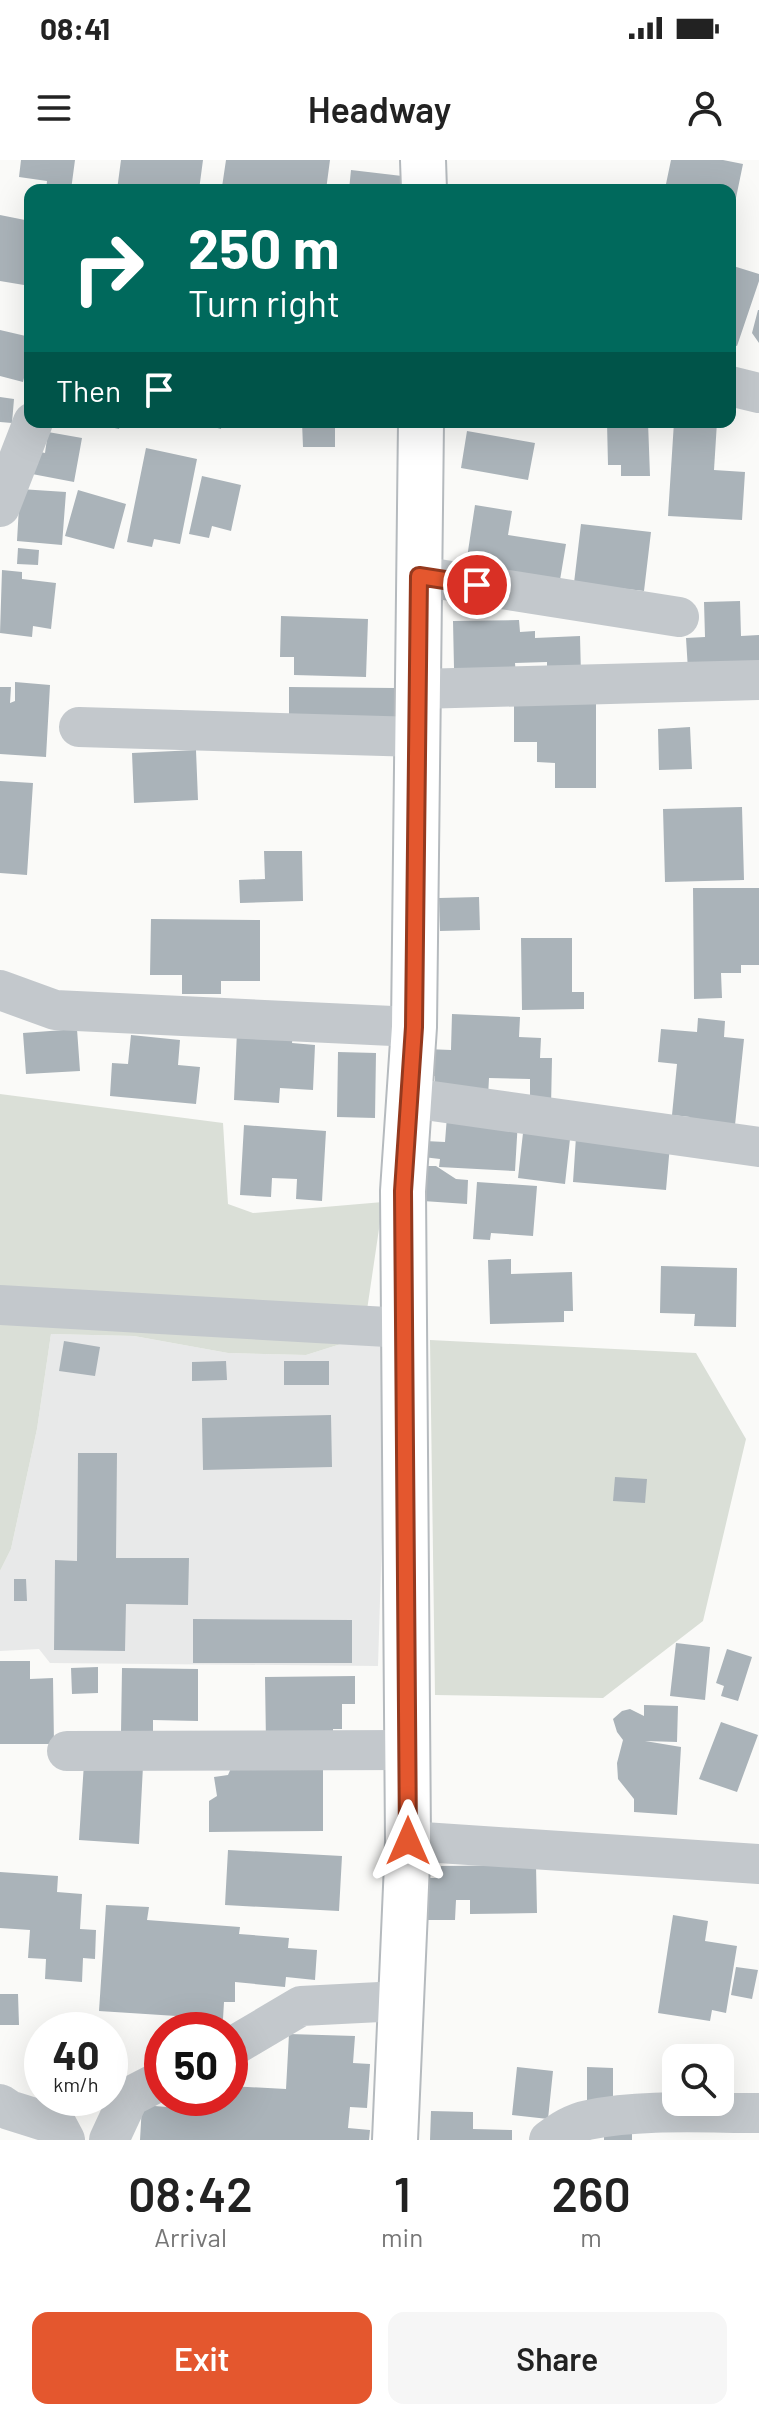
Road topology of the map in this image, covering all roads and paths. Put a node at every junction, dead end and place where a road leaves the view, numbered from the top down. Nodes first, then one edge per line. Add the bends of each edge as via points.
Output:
1 (423, 160) edge
2 (424, 184) edge
3 (736, 387) edge
4 (759, 393) edge
5 (31, 428) edge
6 (421, 428) edge
7 (0, 507) edge
8 (419, 576) junction
9 (679, 617) dead end
10 (759, 680) edge
11 (418, 689) junction
12 (79, 727) dead end
13 (418, 737) junction
14 (0, 990) edge
15 (414, 1027) junction
16 (411, 1098) junction
17 (759, 1147) edge
18 (0, 1305) edge
19 (405, 1328) junction
20 (407, 1750) junction
21 (67, 1751) dead end
22 (408, 1841) junction
23 (759, 1864) edge
24 (400, 2001) junction
25 (248, 2037) edge
26 (144, 2089) edge
27 (0, 2104) edge
28 (759, 2113) edge
29 (65, 2140) edge
30 (109, 2140) edge
31 (395, 2140) edge
32 (549, 2140) edge

1 - 2 main road
3 - 4 street
5 - 7 street
6 - 8 main road
8 - 9 street
8 - 11 main road
10 - 11 street
11 - 13 main road
12 - 13 street
13 - 15 main road
14 - 15 street via 55,1010
15 - 16 main road
16 - 17 street
16 - 19 main road via 403,1191
18 - 19 street
19 - 20 main road
20 - 21 street
20 - 22 main road
22 - 23 street
22 - 24 main road
24 - 25 street via 301,2006
24 - 31 main road
26 - 30 street via 129,2097
27 - 29 street via 57,2125
28 - 32 street via 587,2120

